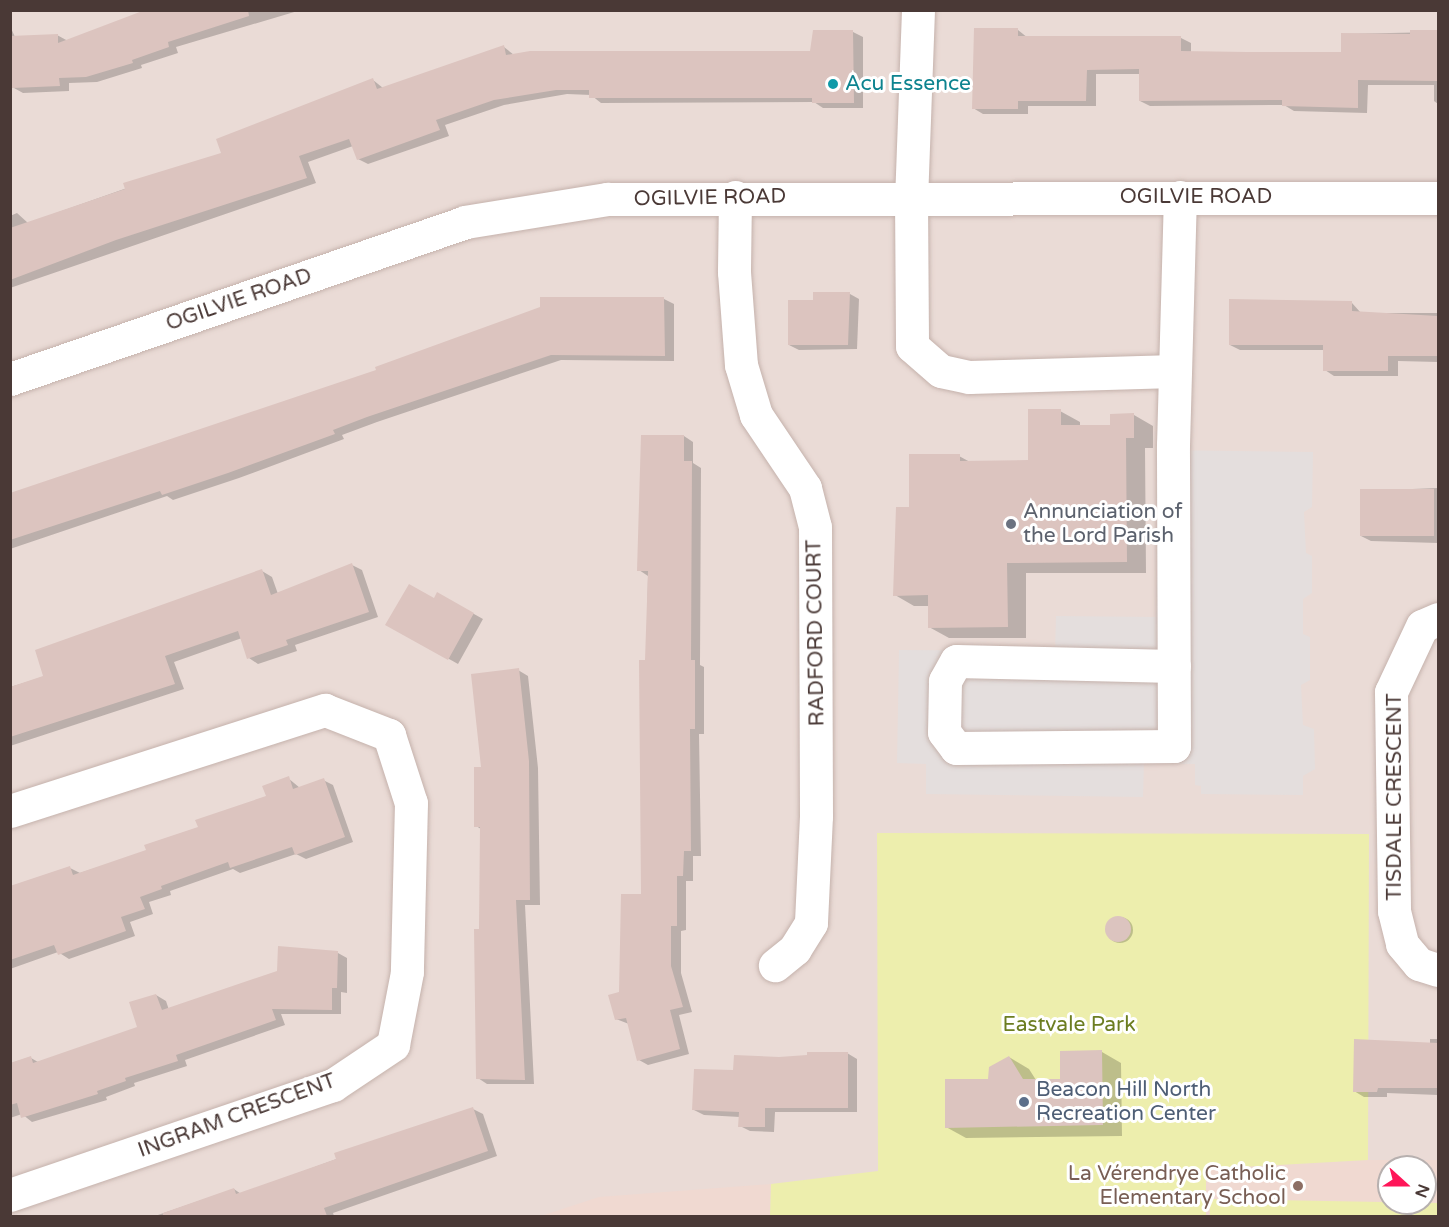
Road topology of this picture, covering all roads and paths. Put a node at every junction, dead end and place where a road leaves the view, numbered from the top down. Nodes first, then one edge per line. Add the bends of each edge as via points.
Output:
1 (918, 10) edge
2 (735, 196) junction
3 (1180, 197) junction
4 (911, 198) junction
5 (1438, 198) edge
6 (1175, 371) junction
7 (10, 379) edge
8 (1438, 619) edge
9 (1174, 666) junction
10 (10, 811) edge
11 (775, 965) dead end
12 (1438, 970) edge
13 (10, 1195) edge

1 - 4 street
2 - 4 street, OGILVIE ROAD
2 - 7 street, OGILVIE ROAD via 607,199 465,222
2 - 11 street, RADFORD COURT via 734,272 741,365 756,415 805,489 815,527 816,816 811,924 795,949
3 - 4 street, OGILVIE ROAD
3 - 5 street, OGILVIE ROAD
3 - 6 street
4 - 6 street via 912,346 941,371 969,377
6 - 9 street
8 - 12 street, TISDALE CRESCENT via 1422,626 1391,692 1394,911 1402,944 1419,964
9 - 9 street via 1174,746 956,748 944,732 945,681 956,661
10 - 13 street, INGRAM CRESCENT via 326,710 389,735 411,803 407,972 393,1045 333,1085

